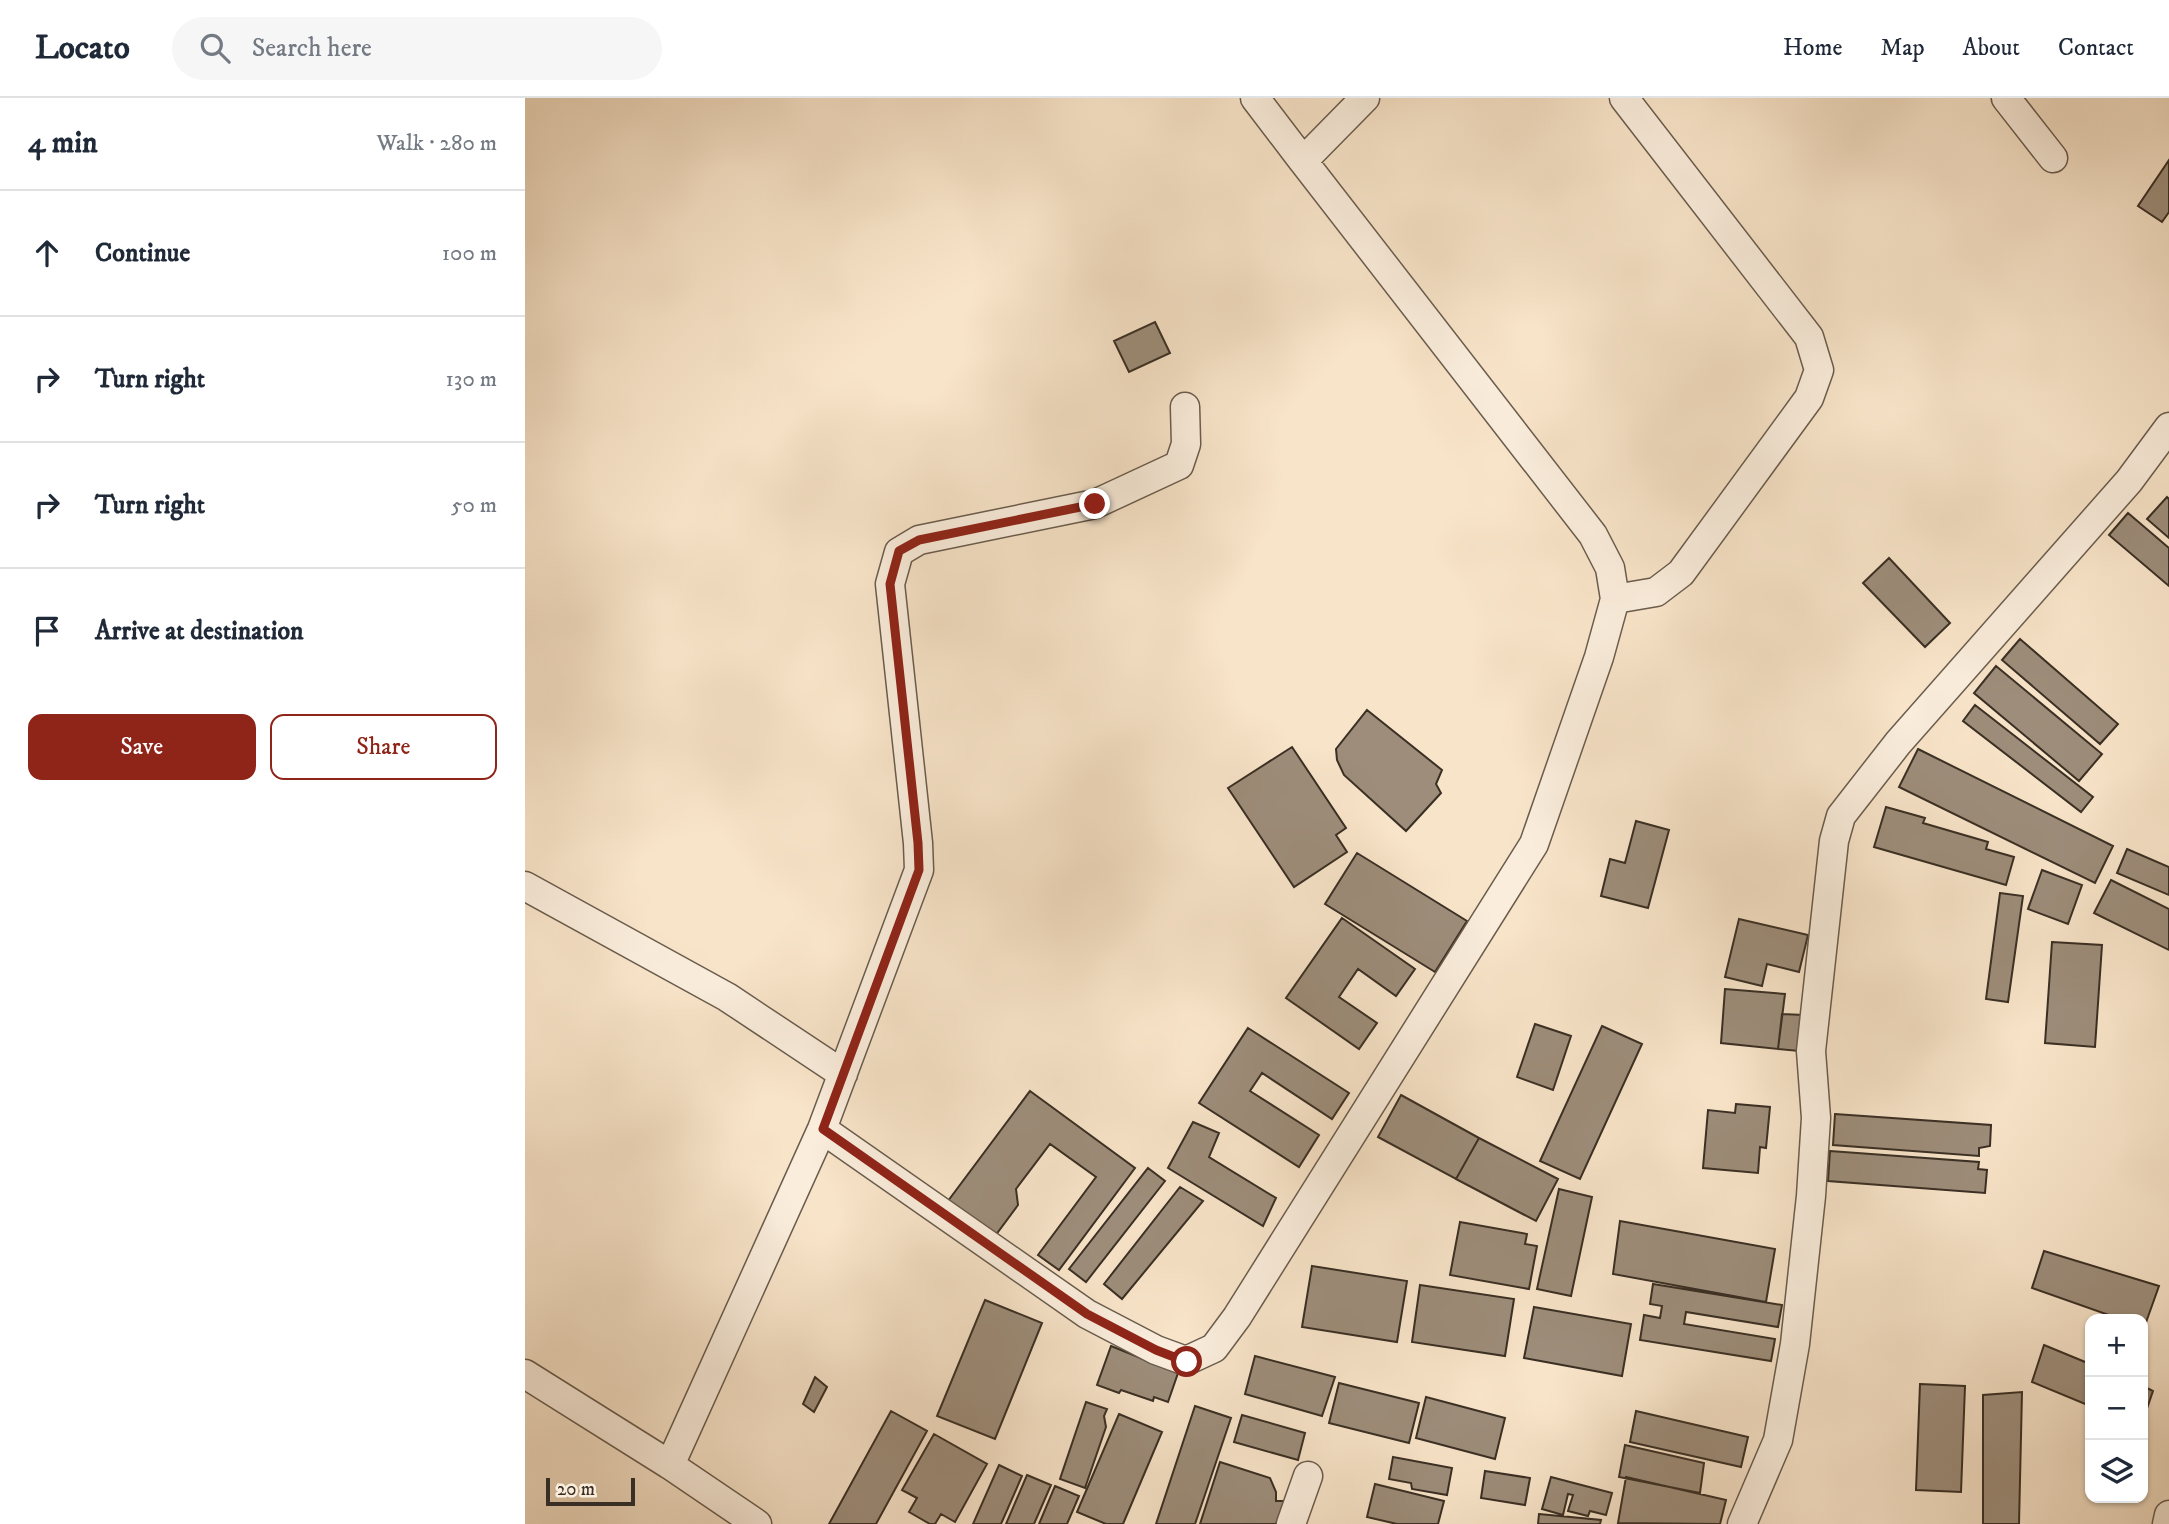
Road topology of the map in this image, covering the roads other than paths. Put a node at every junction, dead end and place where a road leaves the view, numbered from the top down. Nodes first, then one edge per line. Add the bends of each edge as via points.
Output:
1 (1255, 98) edge
2 (1364, 98) edge
3 (1624, 98) edge
4 (2006, 98) edge
5 (2053, 158) dead end
6 (1303, 161) junction
7 (1185, 407) dead end
8 (2169, 427) edge
9 (1615, 600) junction
10 (525, 887) edge
11 (843, 1074) junction
12 (823, 1129) junction
13 (525, 1374) edge
14 (670, 1465) junction
15 (1308, 1476) dead end
16 (2169, 1515) edge
17 (740, 1520) edge
18 (1291, 1524) edge
19 (1742, 1524) edge
20 (2167, 1524) edge

1 - 6 street
2 - 6 street
3 - 9 street via 1809,337 1819,370 1809,398 1681,573 1656,592
4 - 5 street
6 - 9 street via 1593,535 1610,568
7 - 11 street via 1187,444 1179,466 1095,504 919,540 899,551 890,584 919,870
8 - 19 street via 2129,481 1898,743 1841,816 1834,841 1811,1051 1815,1131 1795,1344 1777,1440
9 - 12 street via 1534,844 1214,1348 1187,1362 1087,1314
10 - 11 street via 727,997
11 - 12 street
12 - 14 street
13 - 14 street
14 - 17 street
15 - 18 street
16 - 20 street

